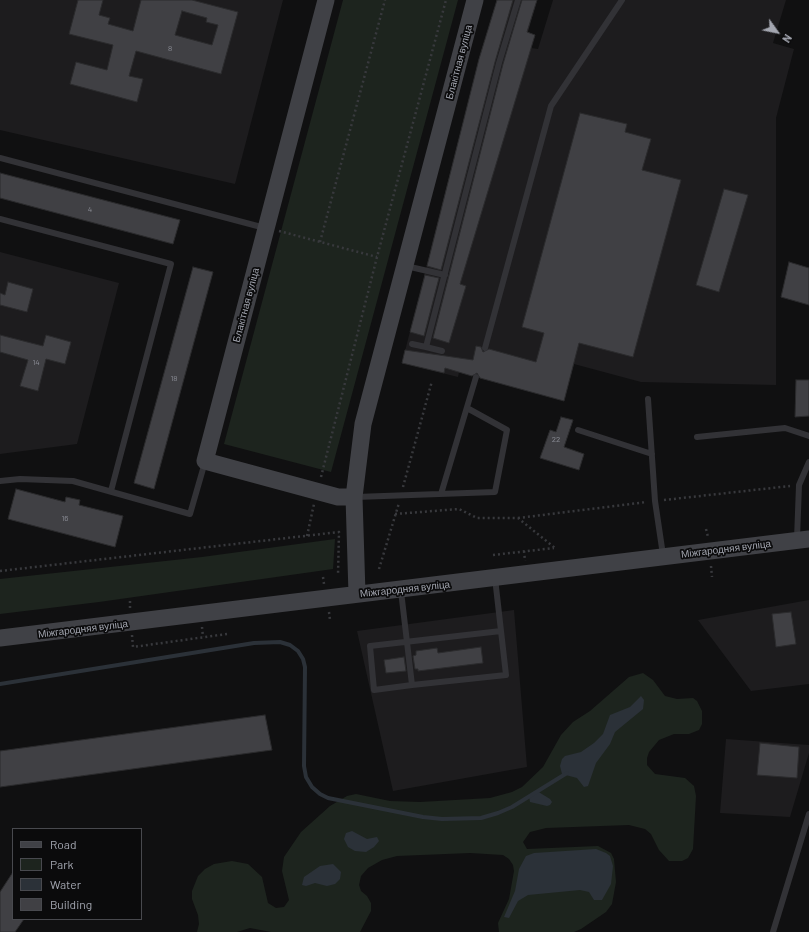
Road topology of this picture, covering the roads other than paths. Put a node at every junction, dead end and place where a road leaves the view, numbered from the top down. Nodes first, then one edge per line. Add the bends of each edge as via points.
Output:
1 (326, 0) edge
2 (475, 0) edge
3 (518, 0) edge
4 (622, 0) edge
5 (0, 158) edge
6 (0, 219) edge
7 (266, 228) junction
8 (404, 266) junction
9 (445, 275) junction
10 (412, 344) dead end
11 (426, 347) junction
12 (485, 348) dead end
13 (442, 351) dead end
14 (476, 377) dead end
15 (648, 399) dead end
16 (467, 408) junction
17 (578, 430) dead end
18 (809, 436) edge
19 (697, 437) dead end
20 (652, 454) junction
21 (205, 461) junction
22 (809, 462) edge
23 (0, 481) edge
24 (111, 491) junction
25 (441, 494) junction
26 (354, 497) junction
27 (803, 540) edge
28 (663, 556) junction
29 (495, 578) junction
30 (401, 591) junction
31 (357, 594) junction
32 (501, 631) junction
33 (0, 638) edge
34 (407, 642) junction
35 (412, 685) junction
36 (809, 814) edge
37 (773, 932) edge

1 - 7 street, Блакітная вуліца
2 - 8 street, Блакітная вуліца
3 - 9 lane via 499,63
4 - 12 lane via 551,106
5 - 7 lane
6 - 24 lane via 172,264
7 - 21 street, Блакітная вуліца
8 - 9 lane
8 - 26 street, Блакітная вуліца via 363,424
9 - 11 lane
10 - 11 lane
11 - 13 lane
14 - 16 lane
15 - 20 lane
16 - 25 lane
16 - 25 lane via 507,430 495,492
17 - 20 lane
18 - 19 lane via 785,428
20 - 28 lane via 655,501
21 - 24 lane via 190,514
21 - 26 street via 338,497
22 - 27 lane via 799,485
23 - 24 lane via 20,478 72,481
25 - 26 lane
26 - 31 street, Блакітная вуліца
27 - 28 street, Міжгародняя вуліца
28 - 29 street, Міжгародняя вуліца
29 - 30 street, Міжгародняя вуліца
29 - 32 lane
30 - 31 street, Міжгародняя вуліца
30 - 34 lane
31 - 33 street, Міжгародняя вуліца
32 - 34 lane
32 - 35 lane via 506,674
34 - 35 lane
34 - 35 lane via 370,646 374,690
36 - 37 lane

